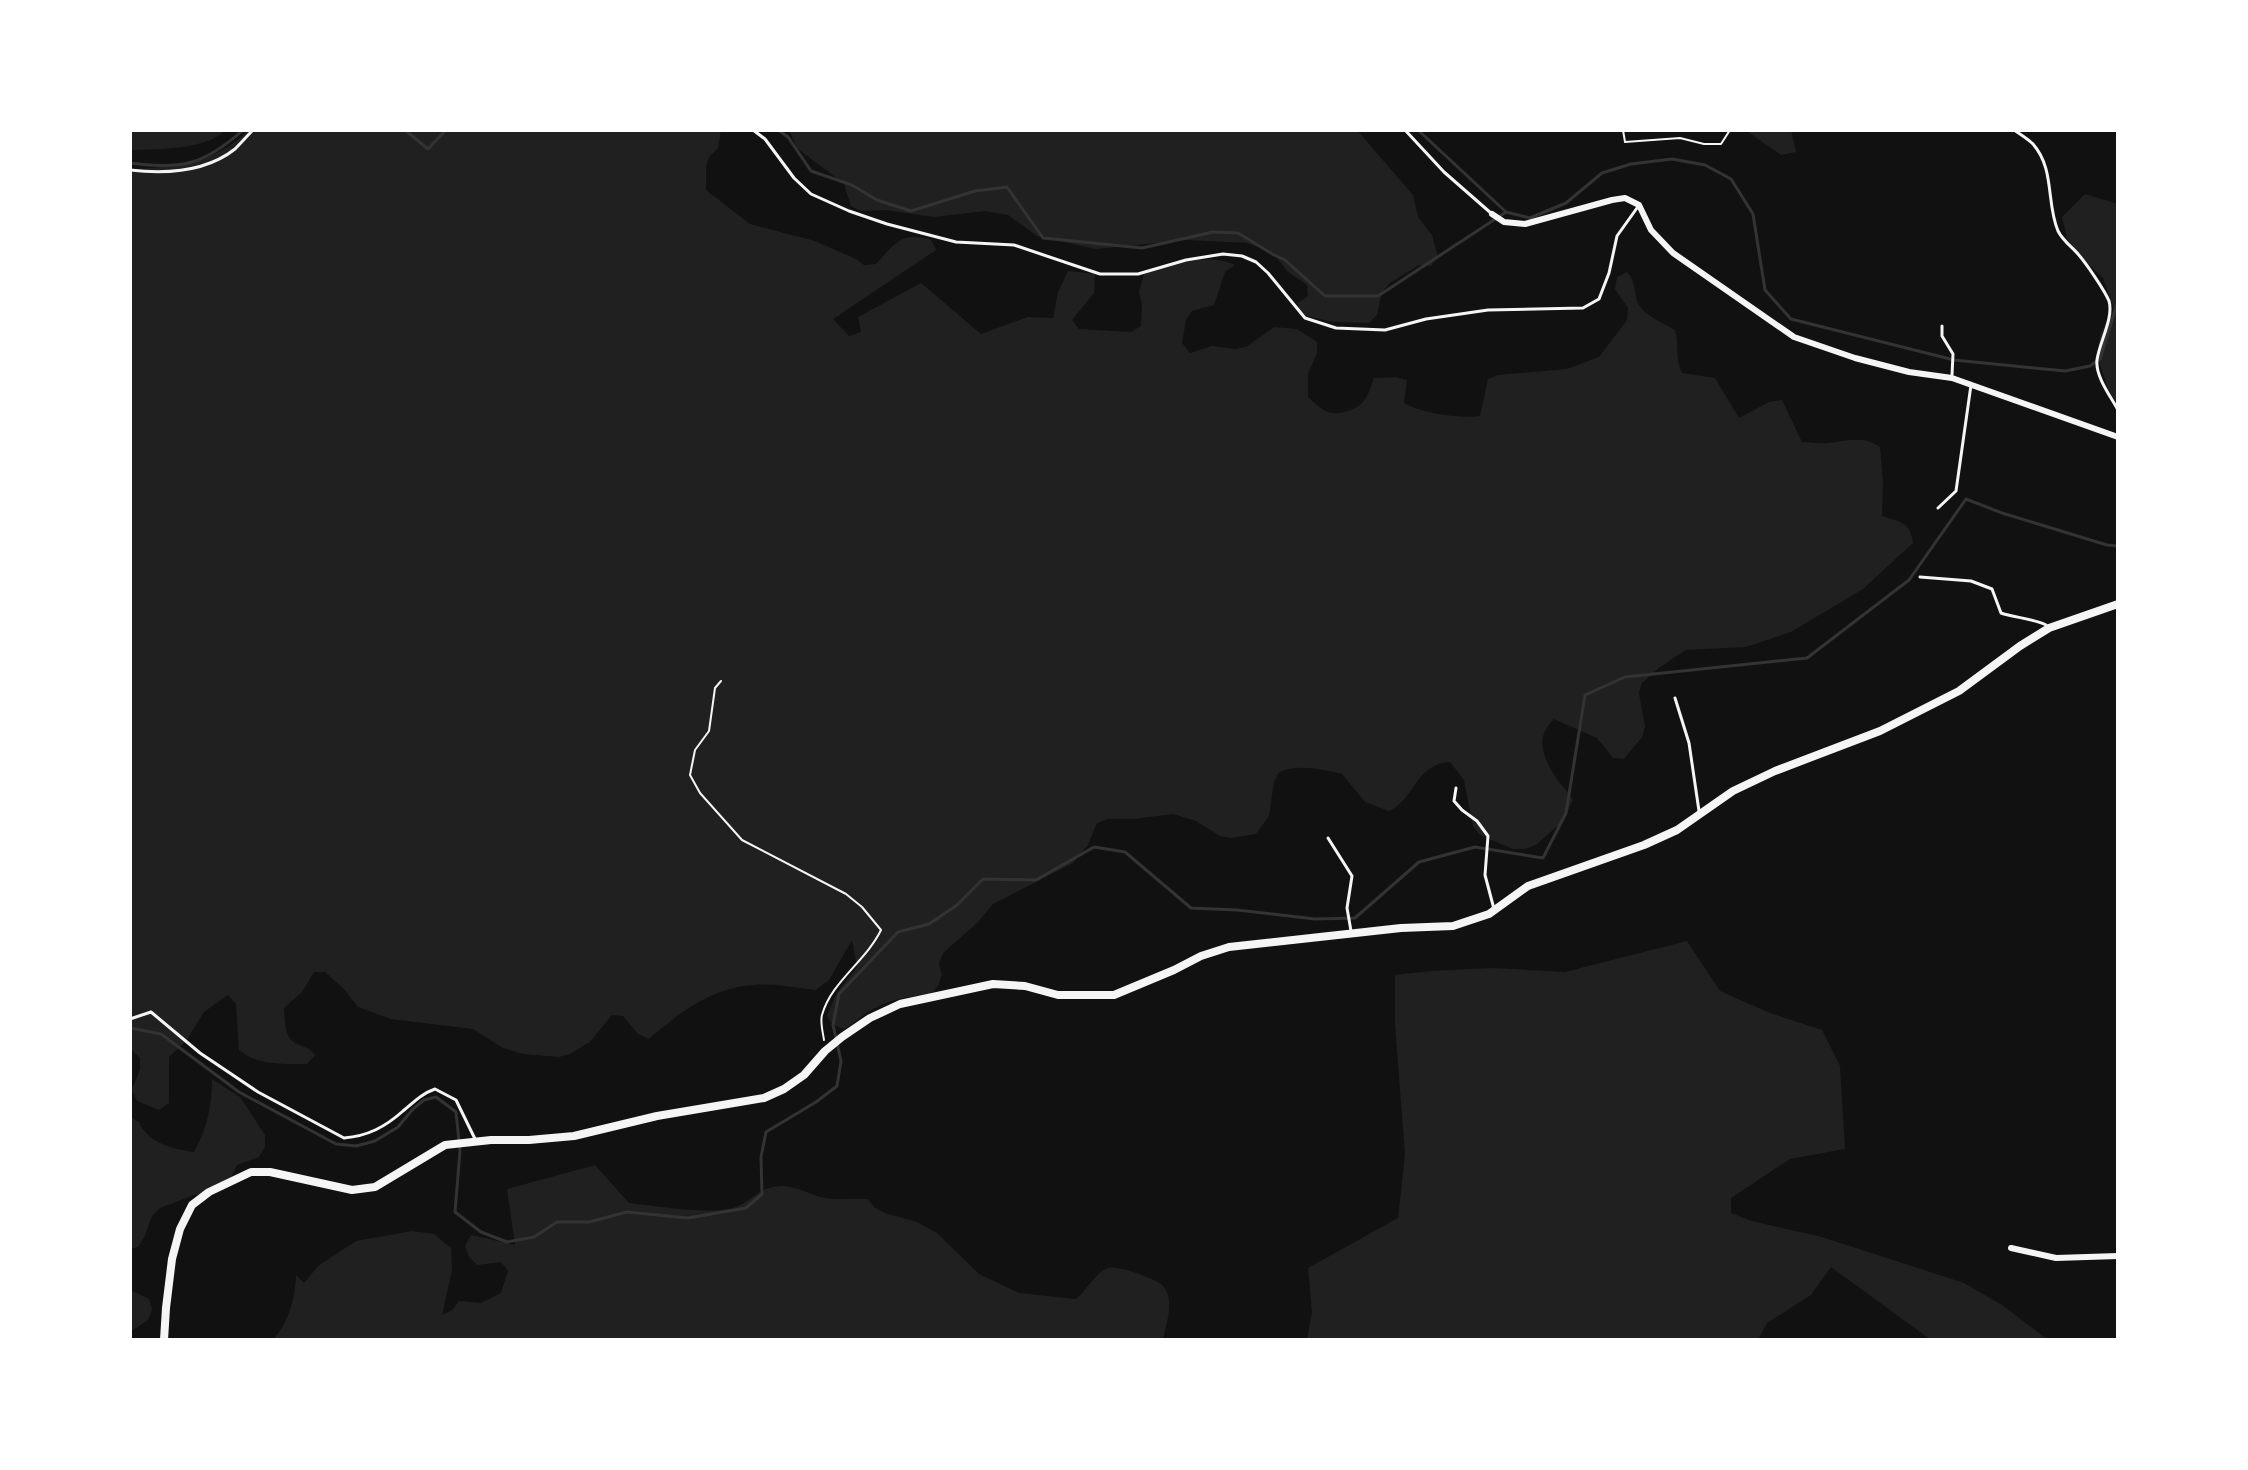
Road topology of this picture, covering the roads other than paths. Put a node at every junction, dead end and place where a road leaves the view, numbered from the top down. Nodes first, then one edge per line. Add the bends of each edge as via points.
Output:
1 (253, 130) edge
2 (753, 130) edge
3 (1405, 130) edge
4 (2014, 130) edge
5 (130, 170) edge
6 (1639, 205) junction
7 (1492, 214) joint
8 (1942, 326) dead end
9 (1952, 378) junction
10 (1971, 385) junction
11 (2118, 410) edge
12 (2118, 437) edge
13 (1938, 508) dead end
14 (1920, 577) dead end
15 (2118, 604) edge
16 (2049, 628) junction
17 (1675, 698) dead end
18 (1456, 788) dead end
19 (1700, 815) junction
20 (1328, 838) dead end
21 (1494, 909) junction
22 (1352, 934) junction
23 (130, 1019) edge
24 (476, 1141) junction
25 (2011, 1248) dead end
26 (2118, 1256) edge
27 (164, 1340) edge

1 - 5 lane via 234,150 208,164 163,173
2 - 6 lane via 811,194 887,224 956,242 1014,245 1100,274 1138,274 1186,260 1242,256 1268,273 1305,318 1336,328 1385,330 1488,310 1583,308 1599,299 1617,236
3 - 7 lane
4 - 11 lane via 2033,144 2048,171 2057,229 2109,300 2096,363
6 - 7 street via 1625,198 1612,200 1525,224 1504,222
6 - 9 street via 1651,230 1673,253 1794,337 1855,358
8 - 9 lane via 1953,354
9 - 10 street
10 - 12 street
10 - 13 lane via 1956,491
14 - 16 lane via 1971,581 1992,589 2001,613 2042,621
15 - 16 street
16 - 19 street via 1959,691 1880,731 1760,778
17 - 19 lane via 1689,743
18 - 21 lane via 1454,801 1488,836 1485,875
19 - 21 street via 1644,845 1528,886
20 - 22 lane via 1352,876 1347,908
21 - 22 street via 1453,926
22 - 24 street via 1229,947 1114,995 1058,995 993,984 900,1004 870,1018 825,1051 804,1075 764,1098 574,1136
23 - 24 lane via 151,1012 258,1092 344,1138 376,1131 435,1089 456,1100
24 - 27 street via 445,1145 375,1187 352,1190 251,1172 209,1192 192,1205 180,1229
25 - 26 street via 2056,1258

